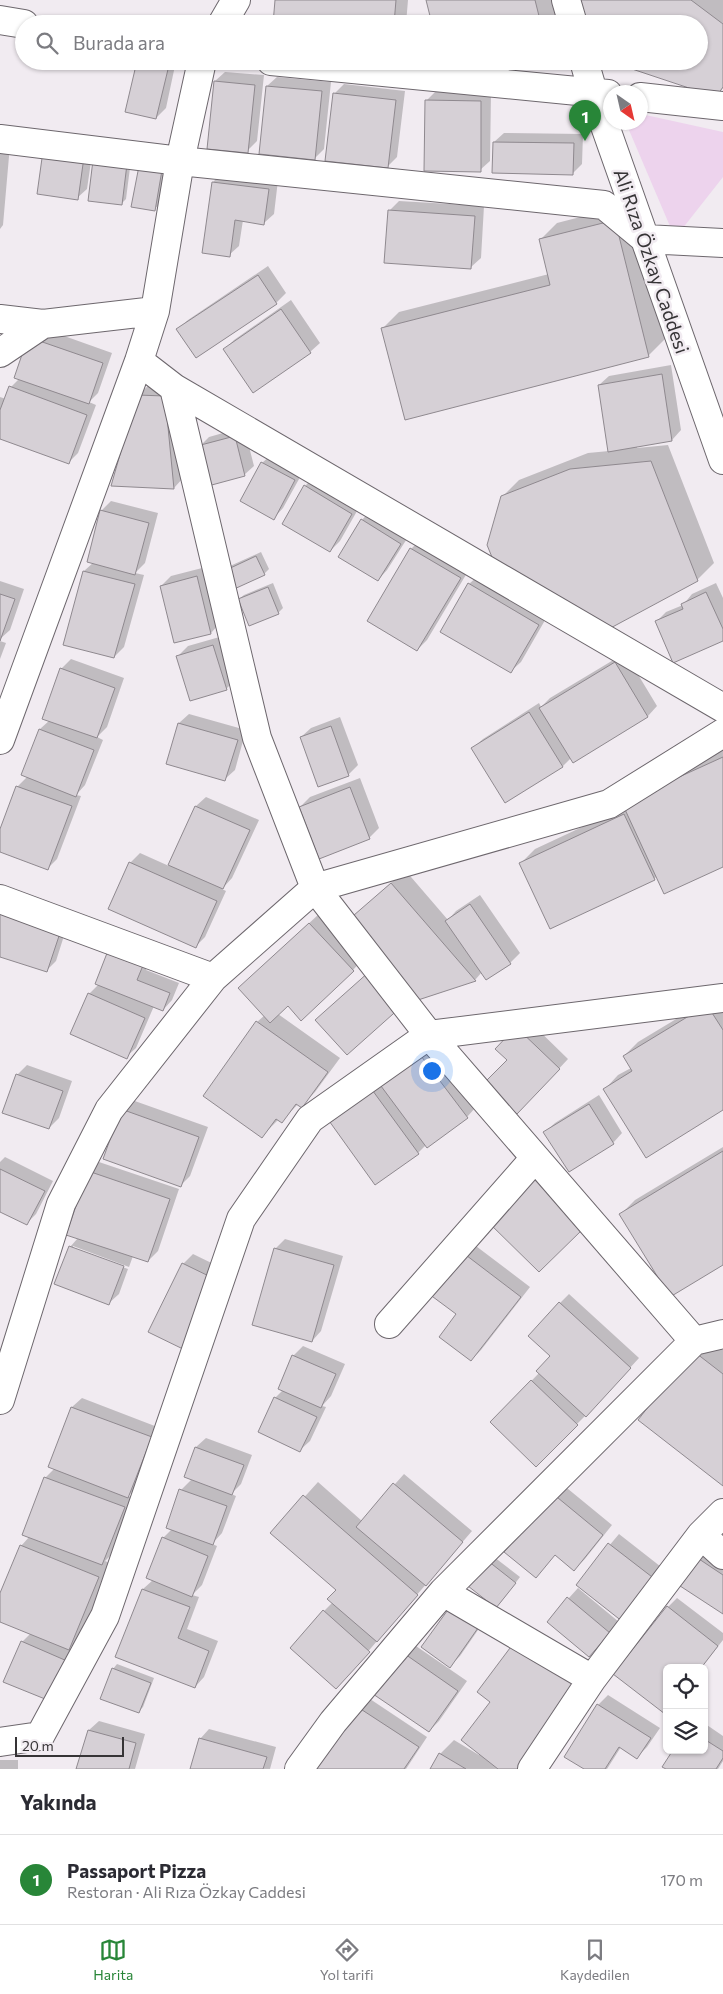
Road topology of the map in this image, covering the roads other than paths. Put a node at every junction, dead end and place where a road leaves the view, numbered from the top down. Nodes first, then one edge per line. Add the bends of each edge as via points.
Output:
1 (236, 0) edge
2 (566, 0) edge
3 (227, 15) edge
4 (570, 15) edge
5 (0, 20) edge
6 (15, 22) edge
7 (200, 70) edge
8 (364, 70) edge
9 (589, 70) edge
10 (602, 93) edge
11 (648, 98) edge
12 (723, 106) edge
13 (0, 139) edge
14 (180, 161) junction
15 (645, 239) junction
16 (723, 243) edge
17 (155, 311) junction
18 (0, 319) edge
19 (43, 324) junction
20 (0, 353) edge
21 (139, 361) junction
22 (174, 388) junction
23 (723, 460) edge
24 (723, 708) edge
25 (723, 733) edge
26 (0, 740) edge
27 (315, 888) junction
28 (0, 899) edge
29 (213, 978) junction
30 (723, 998) edge
31 (429, 1035) junction
32 (535, 1158) junction
33 (389, 1324) dead end
34 (723, 1334) edge
35 (694, 1341) junction
36 (0, 1400) edge
37 (723, 1513) edge
38 (701, 1535) junction
39 (723, 1555) edge
40 (443, 1592) junction
41 (592, 1679) junction
42 (0, 1742) edge
43 (299, 1769) edge
44 (532, 1769) edge

1 - 3 street
2 - 4 street
5 - 6 street
7 - 14 street
8 - 10 street
9 - 10 street, Ali Rıza Özkay Caddesi
10 - 15 street, Ali Rıza Özkay Caddesi
11 - 12 street
13 - 14 street
14 - 15 street via 604,205
14 - 17 street
15 - 16 street
15 - 23 street, Ali Rıza Özkay Caddesi
17 - 19 street
17 - 21 street
18 - 19 street
19 - 20 street
21 - 22 street
21 - 26 street
22 - 24 street
22 - 27 street via 257,738
25 - 27 street via 608,804
27 - 29 street
27 - 31 street
28 - 29 street
29 - 36 street via 109,1110 61,1204
30 - 31 street
31 - 32 street
31 - 42 street via 310,1119 241,1219 106,1616 40,1736
32 - 33 street
32 - 35 street
34 - 35 street
35 - 40 street
37 - 38 street
38 - 39 street
38 - 41 street
40 - 41 street
40 - 43 street via 333,1722
41 - 44 street

